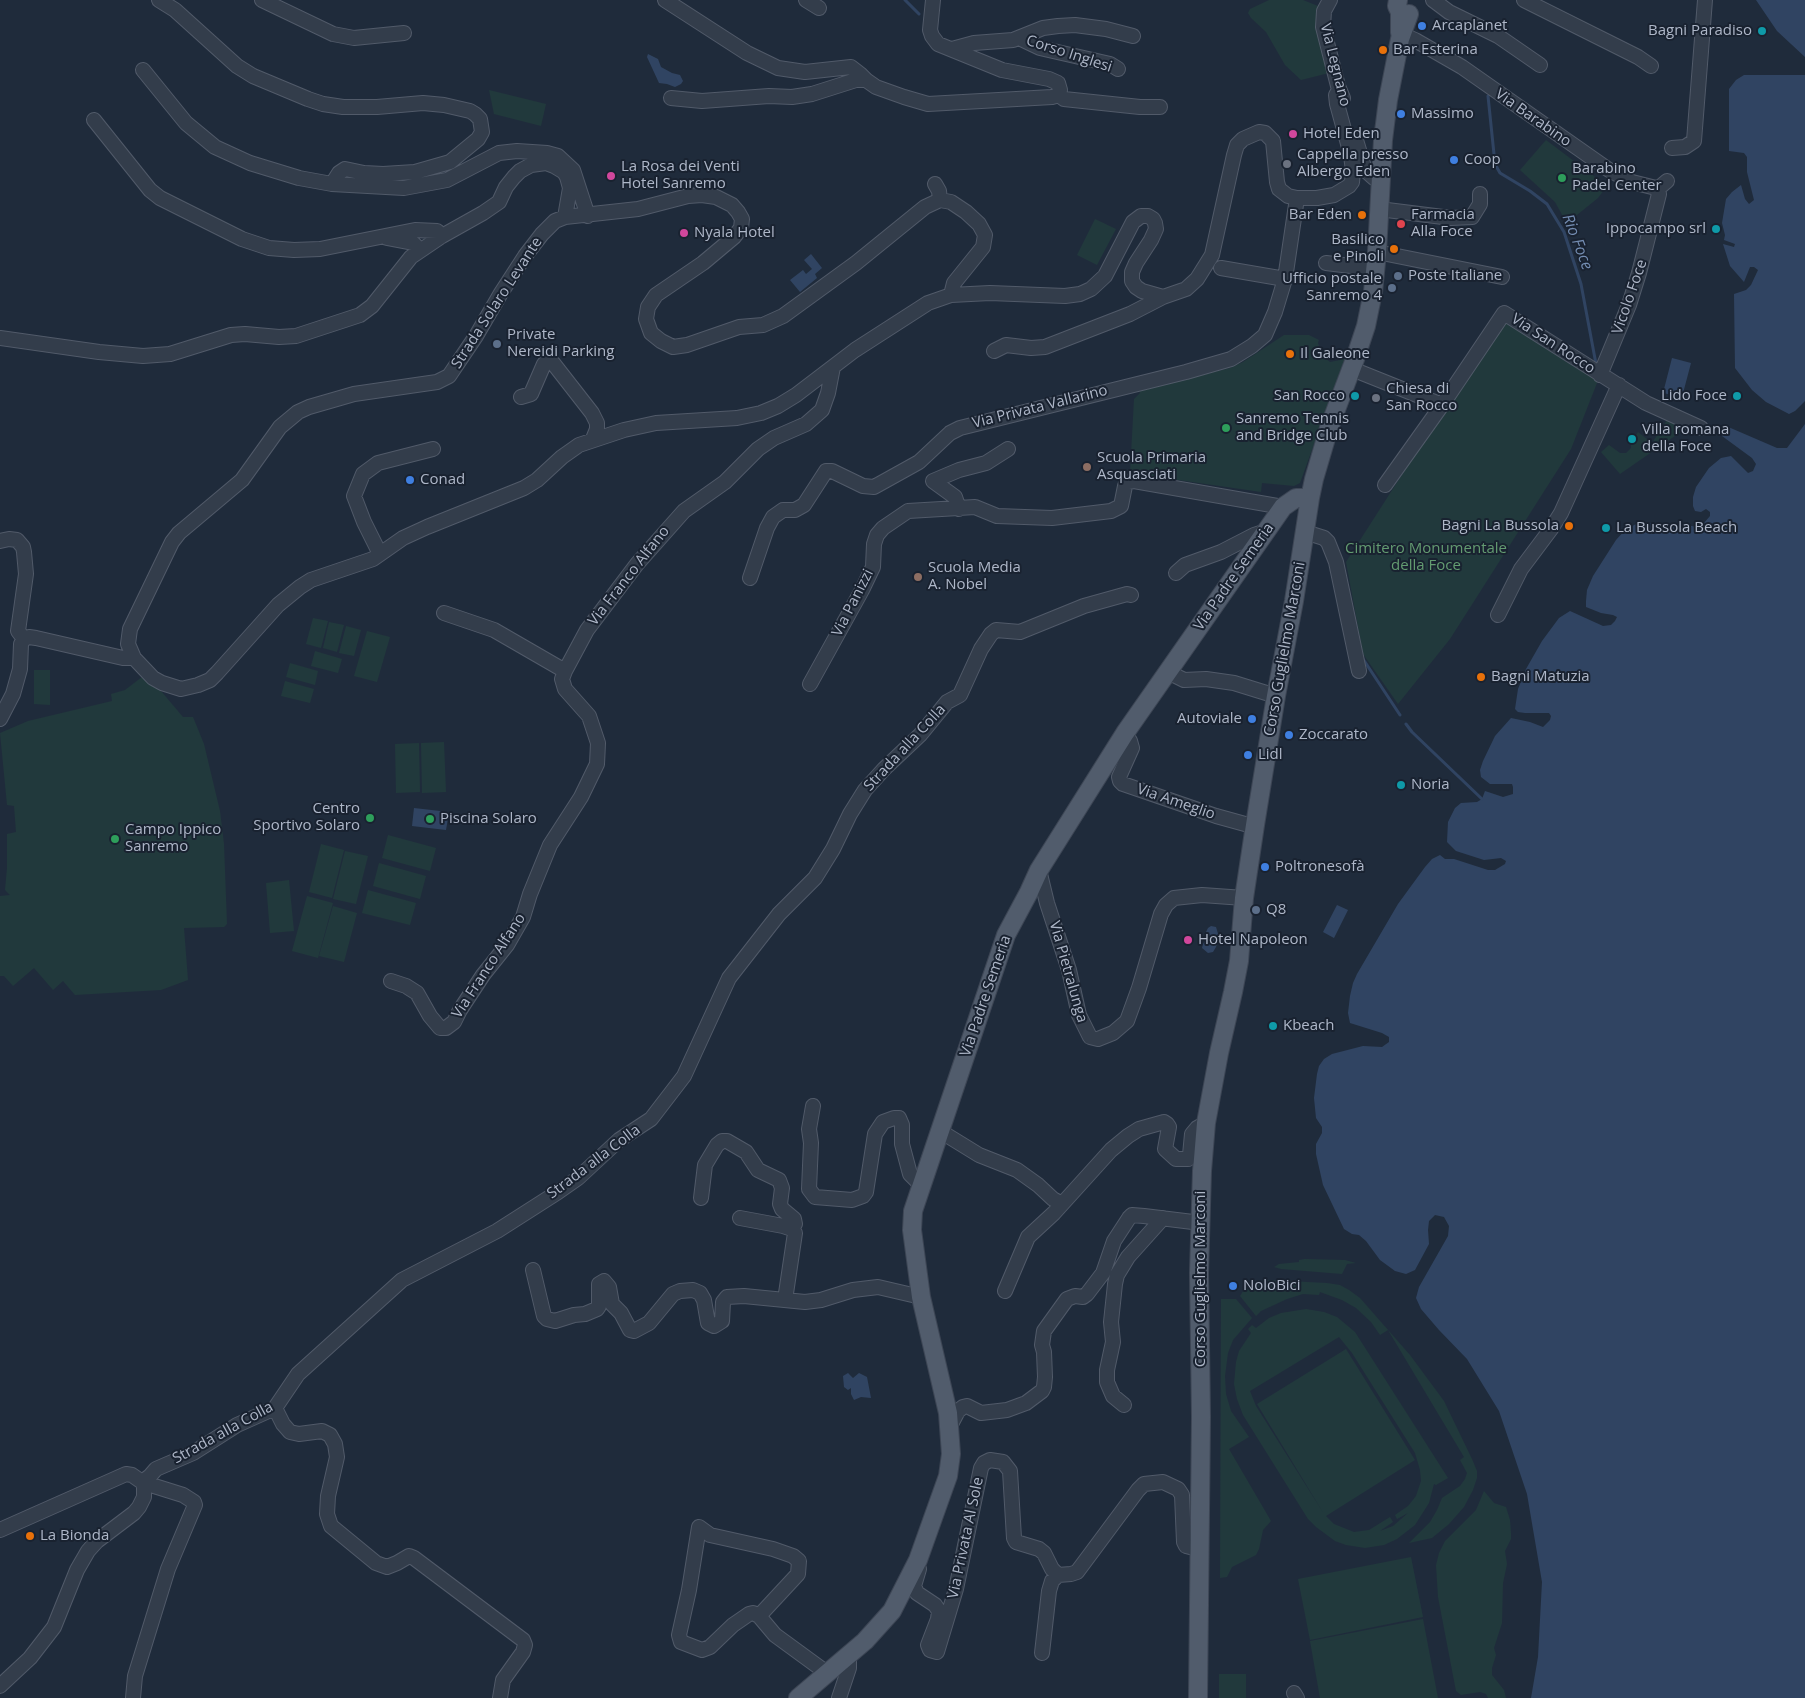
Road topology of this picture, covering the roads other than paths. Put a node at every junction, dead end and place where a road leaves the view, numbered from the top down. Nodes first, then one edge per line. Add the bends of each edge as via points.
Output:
1 (159, 0) edge
2 (262, 0) edge
3 (665, 0) edge
4 (806, 0) edge
5 (932, 0) edge
6 (1330, 0) edge
7 (1433, 0) edge
8 (1524, 0) edge
9 (1705, 0) edge
10 (1402, 5) edge
11 (819, 8) dead end
12 (404, 33) dead end
13 (1133, 36) dead end
14 (1401, 37) junction
15 (1020, 38) junction
16 (952, 49) junction
17 (1540, 65) dead end
18 (1652, 66) dead end
19 (1118, 69) dead end
20 (143, 70) dead end
21 (866, 80) junction
22 (1339, 90) junction
23 (1059, 94) junction
24 (671, 98) dead end
25 (1160, 106) dead end
26 (94, 120) dead end
27 (1672, 148) dead end
28 (1380, 180) junction
29 (332, 184) junction
30 (934, 184) dead end
31 (1661, 184) joint
32 (1480, 194) dead end
33 (1297, 198) junction
34 (940, 200) junction
35 (1379, 209) junction
36 (588, 216) junction
37 (564, 217) junction
38 (442, 236) junction
39 (384, 237) junction
40 (420, 250) junction
41 (1377, 260) junction
42 (1326, 263) dead end
43 (1221, 268) dead end
44 (1502, 278) dead end
45 (1285, 279) junction
46 (951, 295) junction
47 (1163, 297) junction
48 (0, 338) edge
49 (994, 351) dead end
50 (833, 367) junction
51 (1352, 368) junction
52 (1600, 375) junction
53 (1619, 385) junction
54 (521, 397) dead end
55 (1442, 405) junction
56 (1700, 428) dead end
57 (593, 439) junction
58 (433, 448) dead end
59 (1008, 449) dead end
60 (1385, 485) dead end
61 (1310, 498) junction
62 (1283, 507) junction
63 (959, 509) junction
64 (1266, 532) junction
65 (1305, 532) junction
66 (0, 541) edge
67 (380, 554) junction
68 (1176, 573) dead end
69 (750, 578) dead end
70 (1131, 595) dead end
71 (444, 612) dead end
72 (1498, 615) dead end
73 (24, 639) junction
74 (134, 658) junction
75 (565, 671) junction
76 (1360, 671) dead end
77 (1168, 672) junction
78 (810, 684) dead end
79 (1276, 696) junction
80 (0, 719) edge
81 (1125, 733) junction
82 (1255, 824) junction
83 (1039, 870) junction
84 (1244, 898) junction
85 (391, 981) dead end
86 (812, 1106) dead end
87 (1206, 1123) junction
88 (940, 1130) junction
89 (921, 1185) junction
90 (701, 1198) dead end
91 (1062, 1204) junction
92 (740, 1218) dead end
93 (1164, 1218) junction
94 (1200, 1223) junction
95 (792, 1229) junction
96 (533, 1270) dead end
97 (1005, 1291) dead end
98 (921, 1296) junction
99 (785, 1300) junction
100 (1124, 1405) dead end
101 (275, 1408) junction
102 (949, 1428) junction
103 (143, 1484) junction
104 (0, 1530) edge
105 (1198, 1549) junction
106 (918, 1560) junction
107 (1058, 1575) junction
108 (759, 1616) junction
109 (1042, 1653) dead end
110 (849, 1655) junction
111 (827, 1673) junction
112 (0, 1686) edge
113 (133, 1698) edge
114 (500, 1698) edge
115 (798, 1698) edge
116 (839, 1698) edge
117 (1198, 1698) edge

1 - 29 street via 252,76 308,99 343,106 444,105 470,111 480,119 482,132 478,139 450,162 415,172 383,174 345,169
2 - 12 street via 333,34 354,38
3 - 21 street via 747,53 778,68 805,72 851,67
4 - 11 street
5 - 16 street via 932,36 938,44
6 - 22 street, Via Legnano via 1324,11 1323,27
7 - 17 street via 1449,12 1498,36
8 - 18 street
9 - 27 street via 1694,141 1685,148
10 - 14 main road, Corso Guglielmo Marconi
13 - 15 street via 1075,25 1043,28
14 - 28 main road, Corso Guglielmo Marconi via 1388,100
14 - 31 street, Via Barabino via 1415,40 1462,67 1609,170 1632,182
15 - 16 street
15 - 19 street, Corso Inglesi via 1040,48 1110,64
16 - 23 street via 1002,70 1050,79 1058,84
20 - 29 street via 186,124 214,147 250,163
21 - 23 street via 876,87 928,104
21 - 24 street via 792,97 702,101
22 - 28 street, Via Legnano via 1365,170
22 - 33 street via 1337,104 1351,155 1352,182 1334,195
23 - 25 street via 1064,99
26 - 39 street via 155,194 242,239 269,248 294,250 320,249
28 - 35 main road, Corso Guglielmo Marconi
29 - 36 street via 404,188 447,180 499,152 547,153 558,156 573,170
30 - 34 street
31 - 52 street, Vicolo Foce via 1640,273
32 - 35 street via 1480,204 1472,217 1451,218
33 - 45 street, Via Privata Vallarino
33 - 47 street via 1279,189 1273,142 1269,136 1259,132 1243,139 1234,155 1212,255 1197,279 1186,289
34 - 36 street via 925,206 856,263 783,316 763,325 740,326 679,347 661,341 651,333 646,319 648,307 656,295 734,237 741,228 742,219 738,212 724,200 702,195
34 - 46 street via 951,202 966,212 985,235 983,247 954,283
35 - 41 main road, Corso Guglielmo Marconi
36 - 37 street
37 - 38 street via 570,188 564,172 546,163 531,165 514,177 498,202
37 - 74 street, Strada Solaro Levante via 548,226 525,256 449,376 437,382 363,393 309,407 280,427 242,480 172,542 130,629 128,644
38 - 39 street via 437,231 424,229
38 - 40 street
39 - 40 street via 413,243
40 - 48 street via 372,306 360,315 296,336 231,335 170,354 143,356
41 - 42 street
41 - 44 street
41 - 51 main road, Corso Guglielmo Marconi via 1366,326
43 - 45 street
45 - 69 street, Via Privata Vallarino via 1265,334 1231,359 968,424 950,433 919,462 878,486 863,486 826,471 804,505 795,510 783,510 773,517
46 - 47 street via 1080,294 1105,276 1133,222 1141,216 1148,216 1156,223 1156,229 1136,263 1132,281 1142,291
46 - 50 street via 928,303
47 - 49 street via 1130,314 1045,347 1006,345
50 - 57 street via 790,399 761,413 737,418 656,423
50 - 75 street, Via Franco Alfano via 822,410 806,424 758,449 725,482 675,519 605,603
51 - 55 street
51 - 61 main road, Corso Guglielmo Marconi via 1329,428
52 - 53 street, Via San Rocco
52 - 55 street, Via San Rocco via 1504,313
53 - 56 street, Via San Rocco via 1646,403
53 - 72 street via 1561,513 1521,569
54 - 57 street via 531,394 544,364 553,363 597,422
55 - 60 street, Via San Rocco
57 - 67 street via 572,449 524,488 427,527
58 - 67 street via 378,463 363,474 354,496
59 - 63 street via 986,463 959,470 933,482 955,497
61 - 62 main road, Via Padre Semeria via 1296,498
61 - 65 main road, Corso Guglielmo Marconi
62 - 63 street, Via Panizzi via 1134,481 1124,486 1121,506 1111,511 1052,518 997,516 975,507
62 - 64 main road, Via Padre Semeria
63 - 78 street, Via Panizzi via 908,511 877,535 873,567
64 - 68 street via 1185,565
64 - 77 main road, Via Padre Semeria
65 - 76 street via 1324,538 1336,562
65 - 79 main road, Corso Guglielmo Marconi
66 - 73 street via 17,540 23,547 26,574 18,630
67 - 74 street via 300,587 278,605 210,680 181,689 153,678
70 - 101 street, Strada alla Colla via 1084,606 1020,632 996,630 991,634 960,695 947,702 920,736 866,790 818,873 779,914 729,978 684,1076 651,1119 619,1140 558,1192 497,1231 395,1285 298,1374
71 - 75 street via 494,630
73 - 74 street via 36,638
73 - 80 street via 13,694
75 - 85 street, Via Franco Alfano via 562,679 565,688 589,716 598,743 597,764 550,845 523,917 454,1022 446,1028 440,1028 430,1016 417,993
77 - 79 street via 1184,680 1234,683
77 - 81 main road, Via Padre Semeria
79 - 82 main road, Corso Guglielmo Marconi
81 - 82 street, Via Ameglio via 1132,748 1120,781 1180,804 1245,824
81 - 83 main road, Via Padre Semeria
82 - 84 main road, Corso Guglielmo Marconi
83 - 84 street, Via Pietralunga via 1079,1015 1090,1037 1113,1033 1127,1021 1161,914 1170,901 1202,895
83 - 88 main road, Via Padre Semeria via 1006,935
84 - 87 main road, Corso Guglielmo Marconi via 1236,977
86 - 89 street via 810,1189 815,1198 852,1200 863,1196 875,1134 883,1122 894,1118 899,1118 902,1125 902,1144 910,1174
87 - 91 street via 1192,1134 1190,1155 1185,1160 1176,1159 1165,1150 1167,1124 1157,1123 1139,1129 1111,1150
87 - 94 main road, Corso Guglielmo Marconi
88 - 89 main road, Via Padre Semeria
88 - 91 street via 979,1155 1017,1170
89 - 98 main road, Via Padre Semeria via 913,1211 912,1230
90 - 95 street via 705,1165 717,1144 727,1141 746,1152 758,1170 779,1180 782,1188 780,1204 794,1219
91 - 97 street via 1028,1237
92 - 95 street
93 - 94 street
93 - 100 street via 1128,1257 1115,1284 1111,1322 1113,1342 1107,1382 1113,1396
93 - 102 street via 1129,1218 1114,1240 1102,1273 1086,1294 1067,1299 1051,1319 1042,1336 1046,1377 1039,1394 1026,1403 987,1413 963,1406
94 - 105 main road, Corso Guglielmo Marconi
95 - 99 street
96 - 99 street via 547,1319 555,1321 597,1309 600,1284 604,1281 609,1287 612,1304 634,1331 649,1323 673,1294 680,1291 700,1293 710,1326 722,1321 722,1302 727,1297
98 - 99 street via 878,1287 853,1290 821,1300
98 - 102 main road, Via Padre Semeria via 945,1395
101 - 103 street, Strada alla Colla via 237,1426 193,1453 156,1469
101 - 114 street via 290,1432 299,1434 322,1430 336,1444 337,1457 328,1496 327,1514 331,1526 387,1567 409,1556 414,1558 523,1640 523,1652 503,1680
102 - 106 main road, Via Padre Semeria via 951,1454 948,1476
103 - 104 street via 126,1474
103 - 112 street via 144,1498 134,1513 88,1551 54,1627 30,1658
103 - 113 street via 183,1494 195,1505 168,1569 135,1676
105 - 107 street via 1184,1542 1182,1495 1178,1490 1163,1482 1144,1484 1077,1572
105 - 117 main road, Corso Guglielmo Marconi
106 - 107 street, Via Privata Al Sole via 920,1568 914,1586 917,1593 939,1611 928,1645 930,1650 937,1652 956,1589 981,1468 990,1460 1003,1462 1010,1471 1016,1542 1039,1549
106 - 110 main road, Via Padre Semeria via 892,1611
107 - 109 street via 1049,1591
108 - 108 street via 749,1614 702,1650 681,1642 679,1635 699,1528 710,1535 773,1550 799,1560 798,1574
108 - 111 street via 775,1635
110 - 111 main road, Via Padre Semeria
110 - 116 street
111 - 115 main road, Via Padre Semeria

